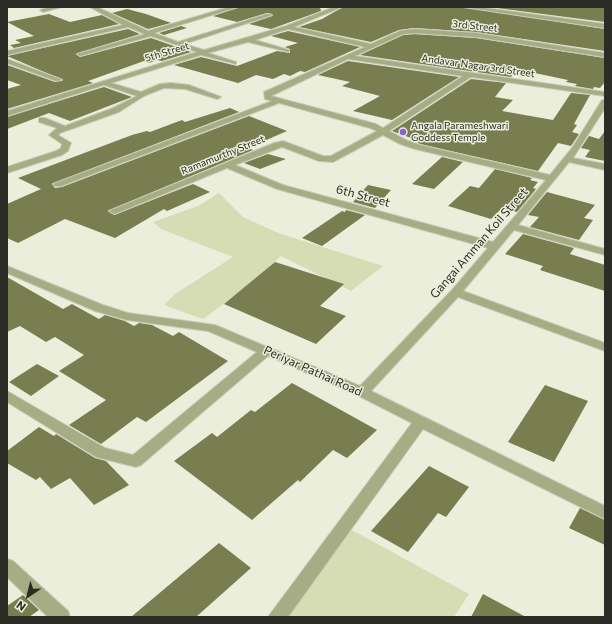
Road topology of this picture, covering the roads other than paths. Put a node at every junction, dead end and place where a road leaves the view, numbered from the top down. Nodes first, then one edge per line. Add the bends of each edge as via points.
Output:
1 (59, 7) edge
2 (94, 7) edge
3 (235, 7) edge
4 (319, 7) edge
5 (466, 7) edge
6 (336, 8) edge
7 (43, 10) dead end
8 (269, 15) dead end
9 (129, 25) junction
10 (605, 26) edge
11 (288, 27) junction
12 (150, 34) junction
13 (248, 40) junction
14 (180, 43) junction
15 (371, 46) junction
16 (287, 51) dead end
17 (7, 52) edge
18 (201, 53) junction
19 (80, 54) dead end
20 (605, 55) edge
21 (348, 57) junction
22 (7, 61) edge
23 (234, 63) dead end
24 (469, 75) junction
25 (58, 80) dead end
26 (105, 82) junction
27 (141, 94) junction
28 (605, 94) edge
29 (217, 97) dead end
30 (279, 101) junction
31 (603, 107) edge
32 (8, 113) edge
33 (42, 120) dead end
34 (64, 128) junction
35 (384, 131) junction
36 (567, 159) junction
37 (227, 165) junction
38 (605, 167) edge
39 (7, 170) edge
40 (551, 178) junction
41 (58, 184) dead end
42 (114, 211) dead end
43 (511, 226) junction
44 (494, 246) junction
45 (605, 252) edge
46 (7, 269) edge
47 (456, 292) junction
48 (605, 347) edge
49 (266, 351) junction
50 (362, 392) junction
51 (7, 396) edge
52 (420, 422) junction
53 (605, 513) edge
54 (7, 566) edge
55 (61, 617) edge
56 (277, 617) edge

1 - 7 street
2 - 9 street
3 - 12 street
4 - 6 street
5 - 10 street
6 - 11 street, 5th Street
8 - 14 street
9 - 12 street
9 - 17 street
11 - 13 street, 5th Street
11 - 15 street
12 - 14 street
12 - 19 street
13 - 16 street
13 - 18 street, 5th Street
14 - 18 street
15 - 20 street, 3rd Street via 402,32 414,31 476,35
15 - 21 street, 3rd Street
18 - 23 street
18 - 26 street, 5th Street
21 - 24 street, Andavar Nagar 3rd Street
21 - 30 street, 3rd Street via 268,94
22 - 25 street
24 - 28 street, Andavar Nagar 3rd Street
24 - 35 street, Ramamurthy Street
26 - 27 street
26 - 32 street, 5th Street
27 - 29 street via 172,85 186,86
27 - 34 street via 133,102 116,110
30 - 35 street
30 - 41 street
31 - 36 street, Gangai Amman Koil Street
33 - 34 street
34 - 39 street via 53,135 67,143 65,149
35 - 37 street, Ramamurthy Street via 333,159 322,159 283,144
35 - 40 street via 418,147
36 - 38 street
36 - 40 street, Gangai Amman Koil Street
37 - 42 street, Ramamurthy Street
37 - 44 street, 6th Street via 280,187
40 - 43 street, Gangai Amman Koil Street
43 - 44 street, Gangai Amman Koil Street
43 - 45 street
44 - 47 street, Gangai Amman Koil Street
46 - 49 street, Periyar Pathai Road via 99,308 127,316 211,328
47 - 48 street
47 - 50 street, Gangai Amman Koil Street
49 - 50 street, Periyar Pathai Road
49 - 51 street via 136,460 101,453
50 - 52 street, Periyar Pathai Road
52 - 53 street, Periyar Pathai Road
52 - 56 street
54 - 55 street

